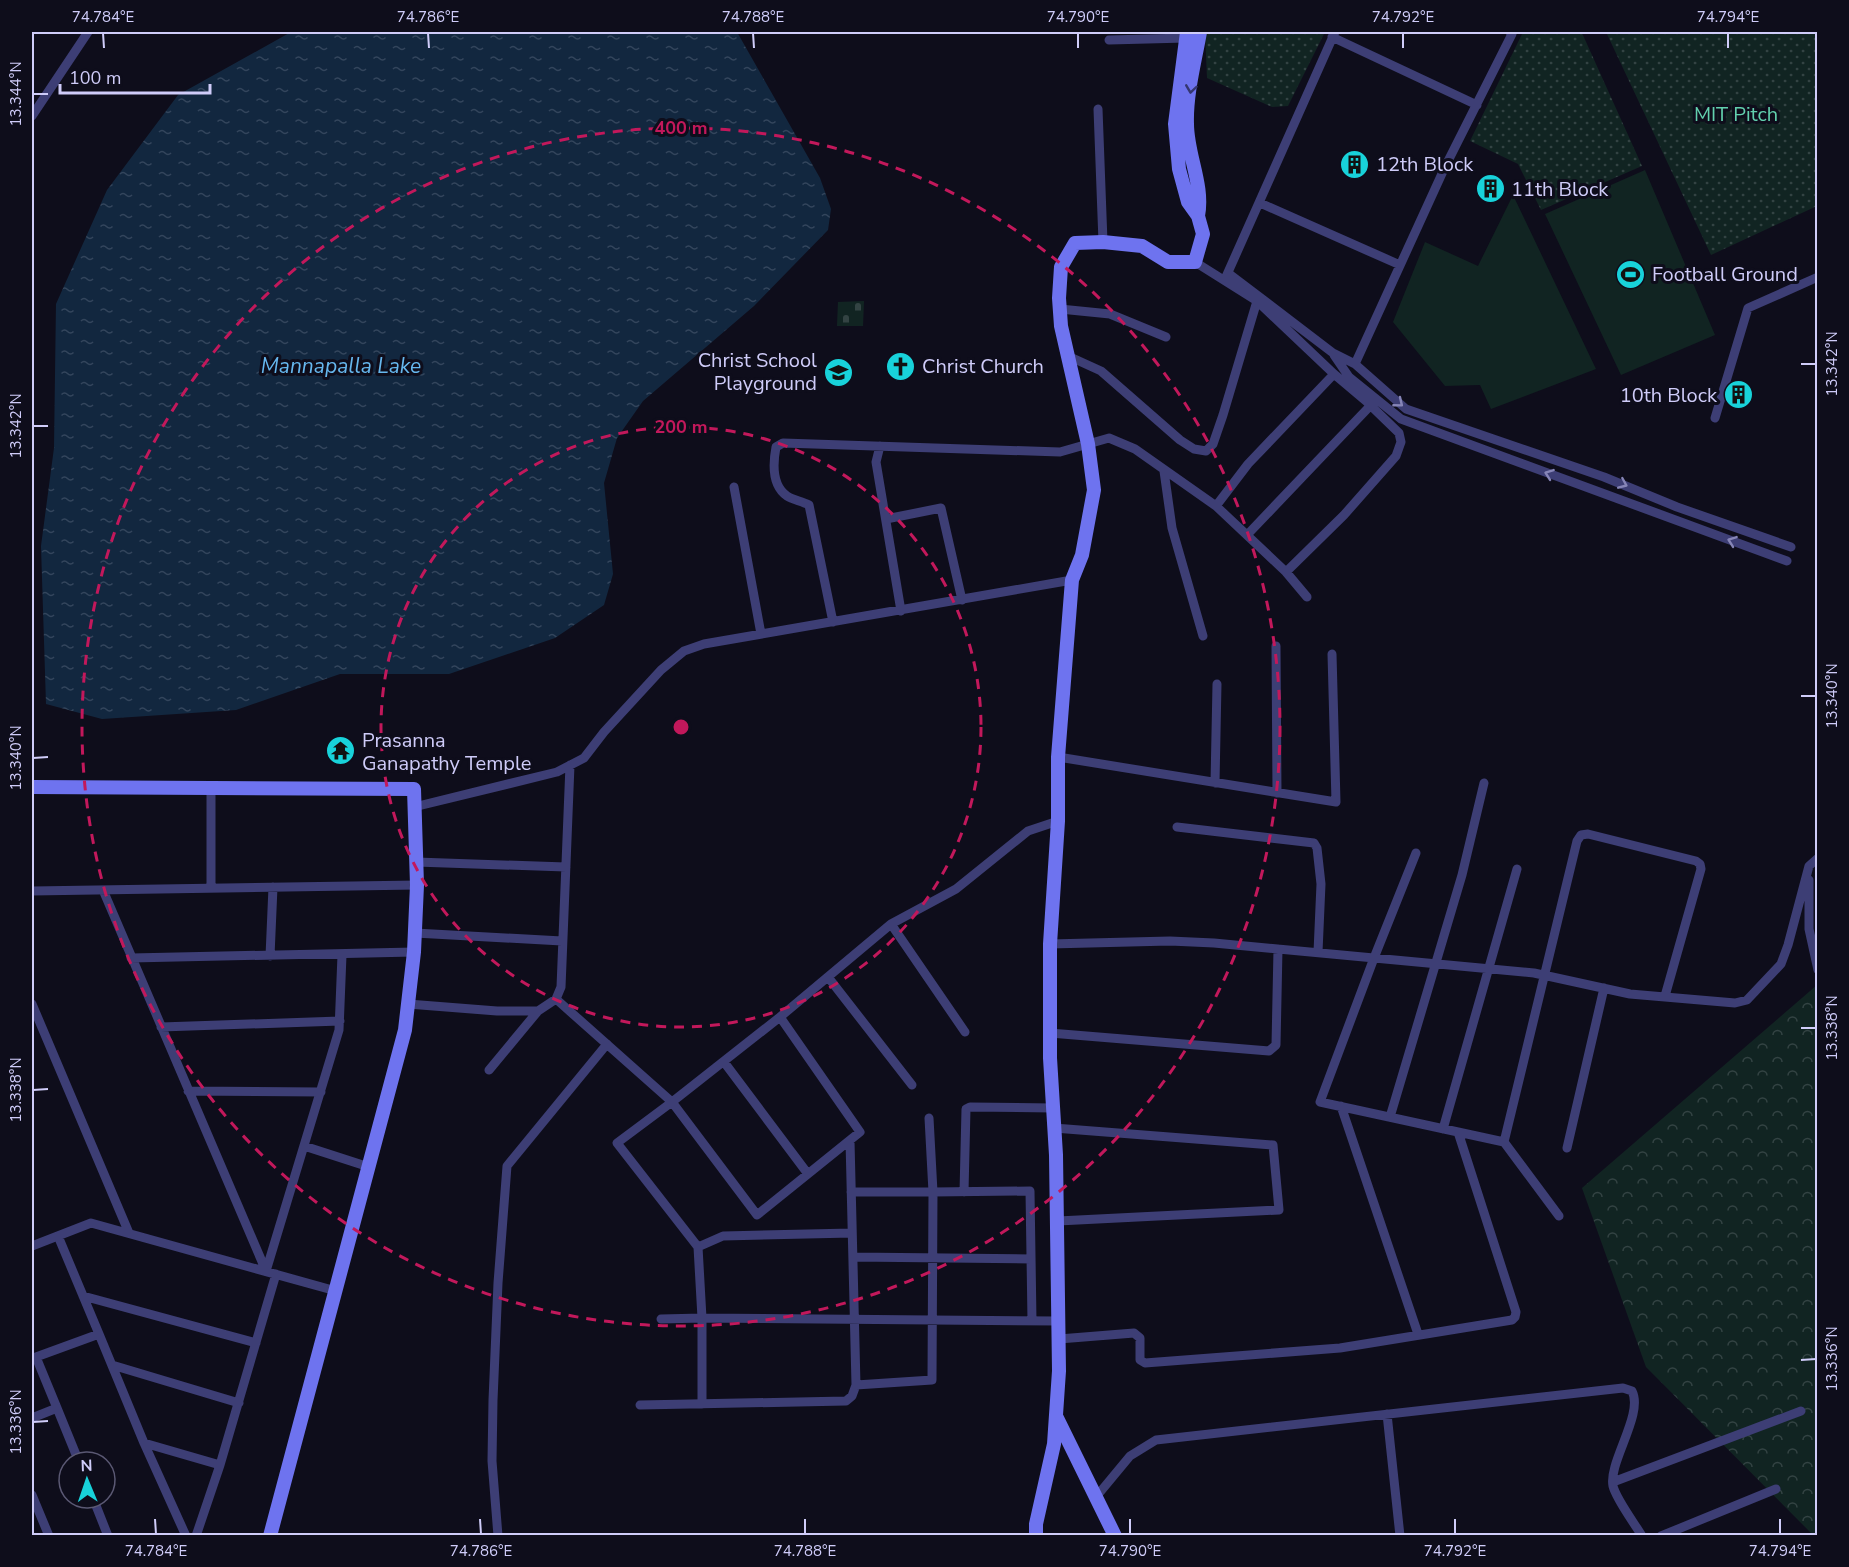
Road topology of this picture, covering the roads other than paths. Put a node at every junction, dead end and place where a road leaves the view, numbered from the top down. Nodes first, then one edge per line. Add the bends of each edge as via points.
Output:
1 (88, 32) edge
2 (1200, 32) edge
3 (1510, 32) edge
4 (1187, 34) edge
5 (1334, 34) edge
6 (1109, 40) dead end
7 (1477, 105) junction
8 (1098, 109) dead end
9 (32, 116) edge
10 (1260, 203) junction
11 (1198, 216) junction
12 (1103, 242) junction
13 (1195, 262) junction
14 (1400, 265) junction
15 (1226, 277) junction
16 (1818, 277) edge
17 (1257, 301) junction
18 (1060, 309) junction
19 (1166, 336) dead end
20 (1333, 353) junction
21 (1068, 356) junction
22 (1355, 364) junction
23 (1334, 374) junction
24 (1371, 405) junction
25 (1715, 418) dead end
26 (1088, 444) junction
27 (880, 446) junction
28 (1164, 471) junction
29 (734, 487) dead end
30 (1216, 506) junction
31 (886, 519) junction
32 (1247, 535) junction
33 (1791, 547) dead end
34 (1787, 561) dead end
35 (1286, 572) junction
36 (1072, 580) junction
37 (1307, 597) dead end
38 (962, 600) junction
39 (902, 610) junction
40 (833, 622) junction
41 (761, 634) junction
42 (1203, 636) dead end
43 (1276, 646) dead end
44 (1332, 654) dead end
45 (1217, 684) dead end
46 (1058, 757) junction
47 (570, 765) junction
48 (1215, 783) junction
49 (1484, 783) dead end
50 (32, 787) edge
51 (211, 788) junction
52 (1277, 793) junction
53 (414, 807) junction
54 (1058, 820) junction
55 (1177, 827) dead end
56 (1416, 853) dead end
57 (1818, 858) edge
58 (416, 862) junction
59 (1809, 866) junction
60 (566, 867) junction
61 (1517, 869) dead end
62 (417, 885) junction
63 (273, 887) junction
64 (211, 888) junction
65 (103, 890) junction
66 (32, 891) edge
67 (891, 924) junction
68 (415, 933) junction
69 (562, 941) junction
70 (1050, 944) junction
71 (1278, 949) junction
72 (414, 952) junction
73 (1318, 952) junction
74 (342, 955) junction
75 (270, 956) junction
76 (131, 958) junction
77 (1374, 958) junction
78 (1435, 964) junction
79 (1487, 969) junction
80 (1818, 970) edge
81 (1544, 975) junction
82 (828, 977) junction
83 (1604, 988) junction
84 (1665, 996) junction
85 (556, 999) junction
86 (32, 1004) edge
87 (408, 1004) junction
88 (538, 1011) junction
89 (780, 1017) junction
90 (340, 1021) junction
91 (161, 1027) junction
92 (965, 1032) dead end
93 (1050, 1033) junction
94 (607, 1044) junction
95 (724, 1062) junction
96 (489, 1070) dead end
97 (912, 1085) dead end
98 (188, 1091) junction
99 (321, 1092) junction
100 (672, 1102) junction
101 (1341, 1106) junction
102 (1053, 1108) junction
103 (1390, 1117) junction
104 (929, 1118) dead end
105 (1054, 1128) junction
106 (1443, 1129) junction
107 (1458, 1132) junction
108 (850, 1141) junction
109 (1504, 1142) junction
110 (304, 1146) junction
111 (1567, 1148) dead end
112 (369, 1167) junction
113 (808, 1174) junction
114 (851, 1192) junction
115 (933, 1192) junction
116 (964, 1192) junction
117 (1559, 1216) dead end
118 (1058, 1221) junction
119 (129, 1233) junction
120 (852, 1233) junction
121 (58, 1236) junction
122 (32, 1246) edge
123 (698, 1247) junction
124 (853, 1257) junction
125 (933, 1259) junction
126 (1031, 1259) junction
127 (266, 1271) junction
128 (276, 1274) junction
129 (336, 1291) junction
130 (83, 1296) junction
131 (702, 1318) junction
132 (662, 1319) dead end
133 (854, 1320) junction
134 (932, 1320) junction
135 (1032, 1321) junction
136 (1059, 1321) junction
137 (99, 1334) junction
138 (1418, 1334) junction
139 (1059, 1339) junction
140 (256, 1343) junction
141 (34, 1358) edge
142 (112, 1365) junction
143 (856, 1385) junction
144 (239, 1403) junction
145 (702, 1404) junction
146 (640, 1405) dead end
147 (57, 1408) junction
148 (1801, 1411) dead end
149 (1387, 1414) junction
150 (1056, 1416) junction
151 (32, 1418) edge
152 (144, 1443) junction
153 (74, 1450) edge
154 (220, 1465) junction
155 (1613, 1482) junction
156 (1776, 1489) dead end
157 (32, 1495) edge
158 (1096, 1497) junction
159 (98, 1510) edge
160 (49, 1536) edge
161 (108, 1536) edge
162 (186, 1536) edge
163 (196, 1536) edge
164 (270, 1536) edge
165 (498, 1536) edge
166 (1035, 1536) edge
167 (1115, 1536) edge
168 (1400, 1536) edge
169 (1642, 1536) edge
170 (1661, 1536) edge

1 - 9 street
2 -> 11 main road via 1187,124 1201,200
3 - 7 street
4 - 6 street
4 - 11 main road via 1175,124 1179,169 1188,202
5 - 7 street
5 - 10 street
7 - 14 street
8 - 12 street
10 - 14 street
10 - 15 street
11 - 13 main road via 1203,234
12 - 13 main road via 1142,246 1168,262
12 - 18 main road via 1075,243 1061,267
13 - 15 street
14 - 22 street
15 - 17 street
15 - 20 street
16 - 25 street via 1748,308
17 - 21 street via 1223,415 1213,444 1206,451 1180,440 1101,371
17 - 23 street
18 - 19 street via 1110,314
18 - 21 main road
20 - 22 street
34 -> 20 street via 1401,419 1349,377
21 - 26 main road
22 -> 33 street via 1406,409
23 - 24 street
23 - 30 street via 1248,464
24 - 32 street
24 - 35 street via 1399,433 1401,442 1396,456
26 - 27 street via 1060,452
26 - 28 street via 1109,438 1135,449
26 - 36 main road via 1094,490 1082,555
27 - 31 street via 876,462
27 - 40 street via 783,443 776,447 772,465 779,489 789,498 809,505
28 - 30 street
28 - 42 street via 1172,528
29 - 41 street
30 - 32 street
31 - 38 street via 941,508
31 - 39 street
32 - 35 street
35 - 37 street
36 - 38 street
36 - 46 main road
38 - 39 street
39 - 40 street
40 - 41 street
41 - 47 street via 684,651 661,670 585,758
43 - 52 street
44 - 52 street via 1336,802
45 - 48 street
46 - 48 street
46 - 54 main road
47 - 53 street via 557,772
47 - 60 street
48 - 52 street
49 - 78 street
50 - 51 main road
51 - 53 main road via 414,789
51 - 64 street
53 - 58 main road
54 - 67 street via 1028,831 956,890
54 - 70 main road
55 - 73 street via 1314,843 1321,884
56 - 77 street
57 - 59 street
58 - 60 street
58 - 62 main road
59 - 80 street via 1809,929
59 - 84 street via 1781,963 1757,991 1747,1000 1735,1003
60 - 69 street
61 - 79 street
62 - 63 street
62 - 68 main road
63 - 64 street
63 - 75 street
64 - 65 street
65 - 66 street
65 - 76 street
67 - 82 street
67 - 92 street
68 - 69 street
68 - 72 main road
69 - 85 street via 561,987
70 - 71 street via 1170,941
70 - 93 main road
71 - 73 street
71 - 93 street via 1275,1045 1269,1051
72 - 74 street
72 - 87 main road
73 - 77 street
74 - 75 street
74 - 90 street
75 - 76 street
76 - 91 street
77 - 78 street
77 - 101 street via 1320,1102
78 - 79 street
78 - 103 street
79 - 81 street
79 - 106 street
81 - 83 street
81 - 84 street via 1577,841 1588,834 1700,864
81 - 109 street
82 - 89 street
82 - 97 street
83 - 84 street
83 - 111 street
85 - 88 street
85 - 94 street
86 - 119 street
87 - 88 street
87 - 112 main road via 405,1030
88 - 96 street
89 - 95 street
89 - 108 street via 860,1132
90 - 91 street
90 - 99 street
91 - 98 street
93 - 102 main road
94 - 100 street
94 - 165 street via 507,1166 493,1410 492,1461
95 - 100 street
95 - 113 street
98 - 99 street
98 - 127 street
99 - 110 street
100 - 113 street via 757,1215
100 - 123 street via 617,1143
101 - 103 street
101 - 138 street
102 - 105 main road
102 - 116 street via 966,1109
103 - 106 street
104 - 115 street
105 - 118 main road
105 - 118 street via 1272,1145 1278,1210
106 - 107 street
107 - 109 street
107 - 138 street via 1516,1312 1512,1320
108 - 113 street
108 - 114 street
109 - 117 street
110 - 112 street
110 - 127 street
112 - 129 main road
114 - 115 street
114 - 120 street
115 - 116 street
115 - 125 street
116 - 126 street via 1030,1191
118 - 136 main road
119 - 121 street via 91,1223
119 - 127 street
120 - 123 street via 723,1236
120 - 124 street
121 - 122 street
121 - 130 street
123 - 131 street
124 - 125 street
124 - 133 street
125 - 126 street
125 - 134 street
126 - 135 street
127 - 128 street
128 - 129 street
128 - 140 street
129 - 164 main road
130 - 137 street
130 - 140 street
131 - 132 street
131 - 133 street
131 - 145 street
133 - 134 street
133 - 143 street
134 - 135 street
134 - 143 street via 932,1380
135 - 136 street
136 - 139 main road
137 - 141 street
137 - 142 street
138 - 139 street via 1340,1348 1145,1363 1140,1360 1140,1338 1134,1333
139 - 150 main road
140 - 144 street
141 - 147 street
142 - 144 street
142 - 152 street
143 - 145 street via 846,1401
144 - 154 street
145 - 146 street
147 - 151 street
147 - 153 street
148 - 155 street
149 - 155 street via 1628,1389 1635,1403
149 - 158 street via 1156,1440 1130,1456
149 - 168 street
150 - 158 main road
150 - 166 main road
152 - 154 street
152 - 162 street
154 - 163 street
155 - 169 street
156 - 170 street
157 - 160 street
158 - 167 main road
159 - 161 street

